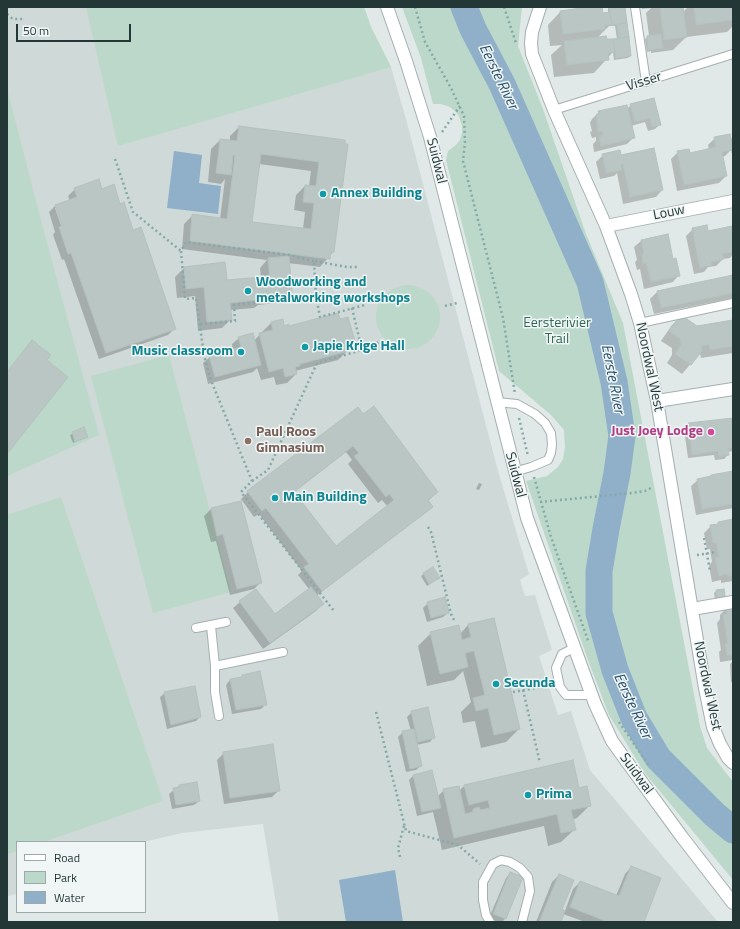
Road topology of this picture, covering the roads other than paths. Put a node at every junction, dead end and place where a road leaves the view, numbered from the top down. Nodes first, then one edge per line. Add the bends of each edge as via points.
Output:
1 (387, 7) edge
2 (540, 7) edge
3 (635, 7) edge
4 (733, 54) edge
5 (646, 82) junction
6 (554, 110) junction
7 (733, 200) edge
8 (606, 226) junction
9 (733, 303) edge
10 (640, 323) junction
11 (733, 389) edge
12 (657, 401) junction
13 (496, 402) junction
14 (514, 472) junction
15 (733, 602) edge
16 (692, 610) junction
17 (226, 622) dead end
18 (211, 626) junction
19 (196, 628) dead end
20 (574, 648) junction
21 (283, 652) dead end
22 (215, 666) junction
23 (592, 695) junction
24 (219, 716) dead end
25 (733, 763) edge
26 (733, 903) edge
27 (490, 922) edge
28 (522, 922) edge

1 - 13 street, Suidwal via 430,137
2 - 6 street, Noordwal West via 532,32 532,54
3 - 5 lane
4 - 5 lane, Visser
5 - 6 lane, Visser
6 - 8 street, Noordwal West
7 - 8 street, Louw
8 - 10 street, Noordwal West
9 - 10 lane
10 - 12 street, Noordwal West
11 - 12 street
12 - 16 street, Noordwal West
13 - 14 street, Suidwal
13 - 14 lane via 517,404 535,414 551,433 552,444 548,460
14 - 20 street, Suidwal via 527,518
15 - 16 street
16 - 25 street, Noordwal West via 713,727 720,744
17 - 18 lane
18 - 19 lane
18 - 22 lane
20 - 23 street, Suidwal
20 - 23 lane via 562,654 556,668 560,687 566,695
21 - 22 lane
22 - 24 lane
23 - 26 street, Suidwal via 612,741
27 - 28 lane via 483,900 483,882 493,864 501,860 520,868 528,877 530,892

